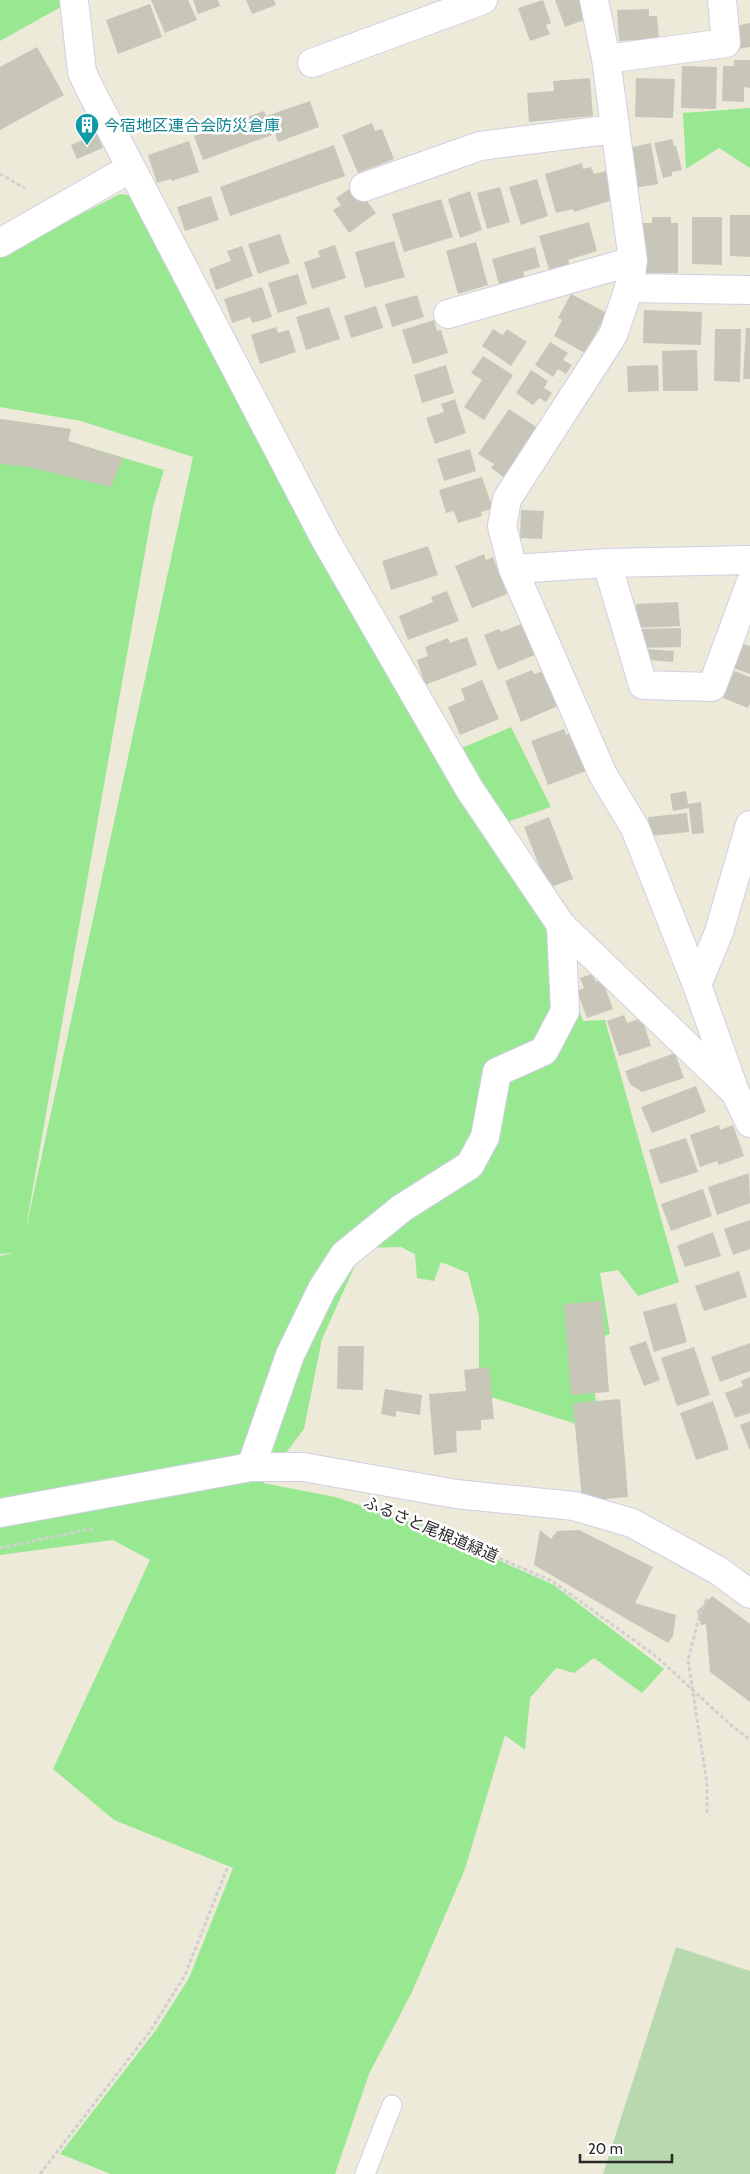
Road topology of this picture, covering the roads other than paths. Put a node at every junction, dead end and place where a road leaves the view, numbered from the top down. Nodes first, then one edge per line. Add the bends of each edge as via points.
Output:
1 (74, 0) edge
2 (483, 0) edge
3 (594, 0) edge
4 (722, 0) edge
5 (606, 59) junction
6 (312, 63) dead end
7 (615, 129) junction
8 (131, 168) junction
9 (364, 187) dead end
10 (0, 243) edge
11 (634, 261) junction
12 (629, 288) junction
13 (750, 290) edge
14 (448, 314) dead end
15 (750, 560) edge
16 (607, 562) junction
17 (513, 570) junction
18 (750, 584) edge
19 (750, 825) edge
20 (561, 926) junction
21 (698, 985) junction
22 (735, 1092) junction
23 (750, 1123) edge
24 (250, 1467) junction
25 (0, 1513) edge
26 (750, 1594) edge
27 (392, 2105) dead end
28 (365, 2174) edge

1 - 8 street via 82,72
2 - 6 street
3 - 5 street
4 - 5 street via 726,43
5 - 7 street
7 - 9 street via 480,146
7 - 11 street
8 - 10 street
8 - 20 street via 325,539 470,790
11 - 12 street
11 - 14 street
12 - 13 street
12 - 17 street via 613,335 507,499 502,526
15 - 16 street
16 - 17 street
16 - 18 street via 643,685 712,687
17 - 21 street via 603,775 635,828
19 - 21 street via 719,932
20 - 22 street
20 - 24 street via 565,1011 544,1051 497,1072 485,1136 470,1164 402,1208 344,1255 322,1289 290,1355
21 - 22 street
22 - 23 street
24 - 25 street
24 - 26 street via 303,1466 456,1494 574,1506 632,1523 720,1571
27 - 28 lane

